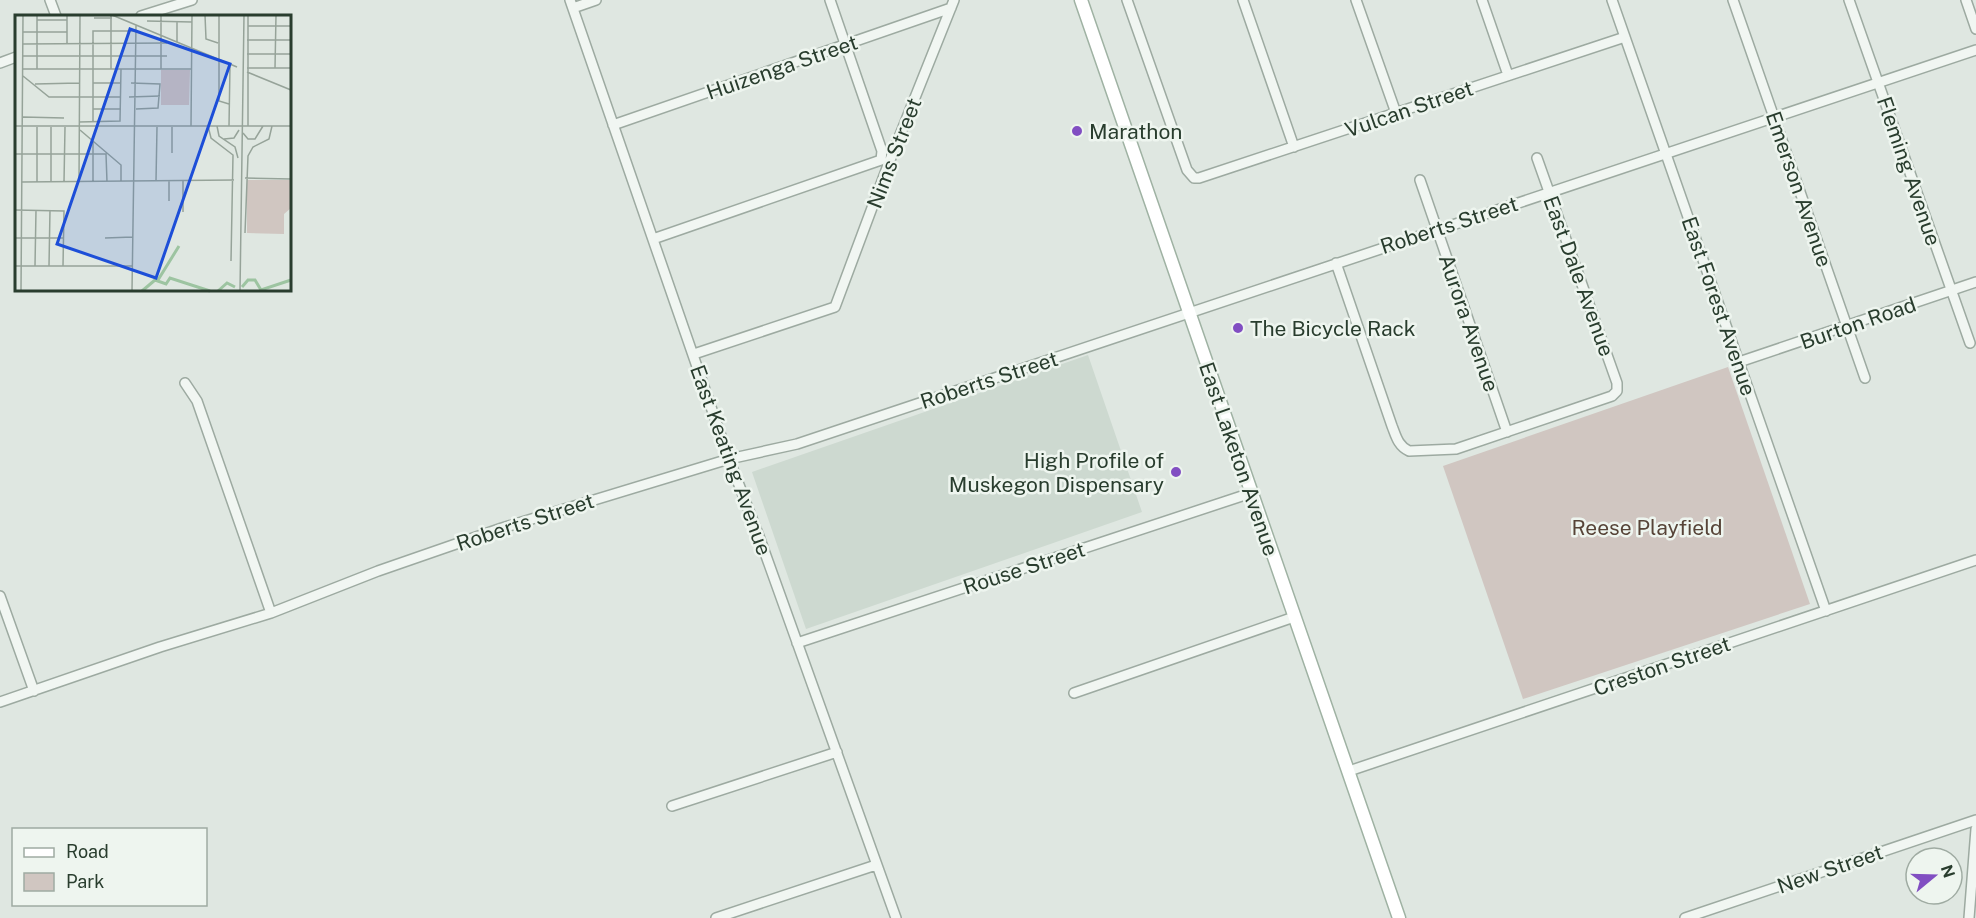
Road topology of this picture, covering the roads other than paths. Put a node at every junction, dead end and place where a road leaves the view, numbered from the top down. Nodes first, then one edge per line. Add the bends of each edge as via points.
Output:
1 (50, 0) edge
2 (192, 0) edge
3 (596, 0) edge
4 (830, 0) edge
5 (1081, 0) edge
6 (1127, 0) edge
7 (1243, 0) edge
8 (1356, 0) edge
9 (1482, 0) edge
10 (1612, 0) edge
11 (1733, 0) edge
12 (1849, 0) edge
13 (1966, 0) edge
14 (571, 4) edge
15 (952, 4) edge
16 (56, 15) edge
17 (144, 15) edge
18 (1976, 29) edge
19 (1625, 37) junction
20 (845, 45) junction
21 (1976, 50) edge
22 (15, 57) edge
23 (0, 63) edge
24 (1508, 75) junction
25 (1878, 82) junction
26 (1396, 113) junction
27 (1774, 116) junction
28 (613, 125) junction
29 (1294, 147) junction
30 (1665, 152) junction
31 (1537, 158) dead end
32 (1419, 180) dead end
33 (1549, 191) junction
34 (1436, 229) junction
35 (653, 240) junction
36 (1335, 263) junction
37 (1976, 282) edge
38 (1951, 291) junction
39 (1188, 312) junction
40 (1847, 326) junction
41 (1970, 343) dead end
42 (693, 354) junction
43 (1739, 362) junction
44 (1865, 378) dead end
45 (184, 383) dead end
46 (1507, 432) junction
47 (729, 459) junction
48 (1251, 493) junction
49 (1976, 560) edge
50 (0, 596) edge
51 (1826, 611) junction
52 (271, 613) junction
53 (1294, 617) junction
54 (797, 643) junction
55 (34, 691) junction
56 (1074, 693) dead end
57 (0, 702) edge
58 (837, 752) junction
59 (1349, 771) junction
60 (672, 806) dead end
61 (1976, 820) edge
62 (1976, 829) edge
63 (876, 865) junction
64 (1397, 917) edge
65 (717, 918) edge
66 (896, 918) edge
67 (1685, 918) edge
68 (1969, 918) edge

1 - 16 street
2 - 17 street
3 - 14 street
4 - 20 street
5 - 39 main road, East Laketon Avenue
6 - 29 street, Vulcan Street via 1194,178
7 - 29 street
8 - 26 street
9 - 24 street
10 - 19 street, East Forest Avenue
11 - 27 street, Emerson Avenue
12 - 25 street, Fleming Avenue
13 - 18 street
14 - 28 street, East Keating Avenue
15 - 20 street, Huizenga Street
15 - 42 street, Nims Street via 835,307
19 - 24 street, Vulcan Street
19 - 30 street, East Forest Avenue
20 - 28 street, Huizenga Street
20 - 35 street via 882,151 881,160
21 - 25 street, Roberts Street
22 - 23 street
24 - 26 street, Vulcan Street
25 - 27 street, Roberts Street
25 - 38 street, Fleming Avenue
26 - 29 street, Vulcan Street
27 - 30 street, Roberts Street
27 - 40 street, Emerson Avenue
28 - 35 street, East Keating Avenue
30 - 33 street, Roberts Street
30 - 43 street, East Forest Avenue
31 - 33 street, East Dale Avenue
32 - 34 street, Aurora Avenue
33 - 34 street, Roberts Street
33 - 46 street, East Dale Avenue via 1617,391 1608,398
34 - 36 street, Roberts Street
34 - 46 street, Aurora Avenue
35 - 42 street, East Keating Avenue
36 - 39 street, Roberts Street
36 - 46 street via 1399,444 1409,452 1455,449
37 - 38 street, Burton Road
38 - 40 street, Burton Road
38 - 41 street, Fleming Avenue
39 - 47 street, Roberts Street via 797,444
39 - 48 main road, East Laketon Avenue
40 - 43 street, Burton Road
40 - 44 street, Emerson Avenue
42 - 47 street, East Keating Avenue
43 - 51 street, East Forest Avenue
45 - 52 street via 197,401
47 - 52 street, Roberts Street via 502,528
47 - 54 street, East Keating Avenue
48 - 53 main road, East Laketon Avenue
48 - 54 street, Rouse Street
49 - 51 street, Creston Street
50 - 55 street
51 - 59 street, Creston Street
52 - 55 street, Roberts Street
53 - 56 street
53 - 59 main road, East Laketon Avenue
54 - 58 street, East Keating Avenue
55 - 57 street, Roberts Street
58 - 60 street
58 - 63 street, East Keating Avenue
59 - 64 main road, East Laketon Avenue
61 - 67 street, New Street
62 - 68 street
63 - 65 street
63 - 66 street, East Keating Avenue

